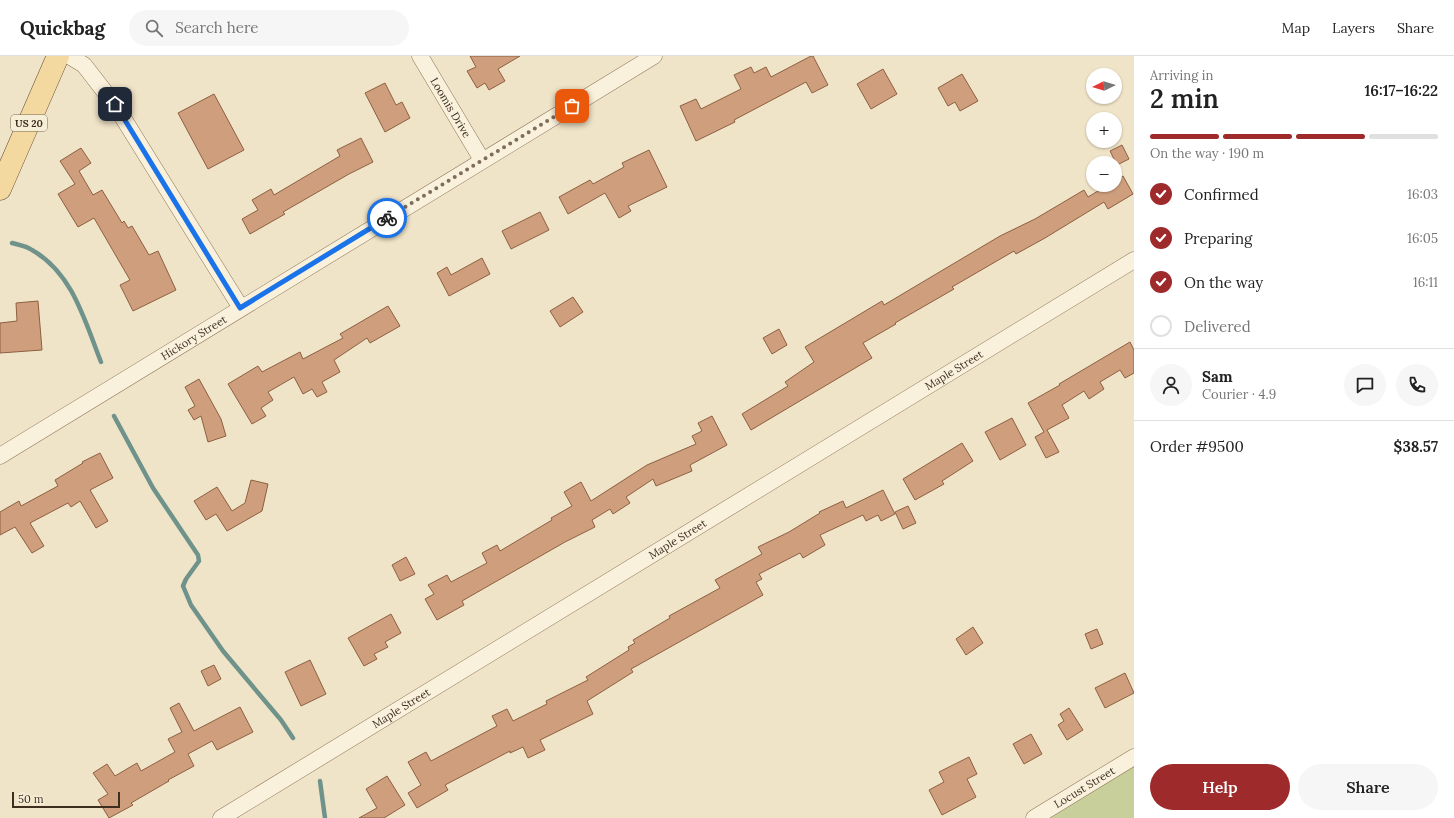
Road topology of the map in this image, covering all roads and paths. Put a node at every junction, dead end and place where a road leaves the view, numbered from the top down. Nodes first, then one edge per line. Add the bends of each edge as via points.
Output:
1 (58, 56) edge
2 (70, 56) edge
3 (420, 56) edge
4 (654, 56) edge
5 (482, 160) junction
6 (0, 189) edge
7 (1134, 260) edge
8 (240, 308) junction
9 (0, 456) edge
10 (1134, 757) edge
11 (221, 818) edge
12 (1034, 818) edge

1 - 6 main road, US 20
2 - 8 street via 89,70 115,104
3 - 5 street, Loomis Drive
4 - 5 street, Hickory Street
5 - 8 street, Hickory Street
7 - 11 street, Maple Street
8 - 9 street, Hickory Street
10 - 12 street, Locust Street

